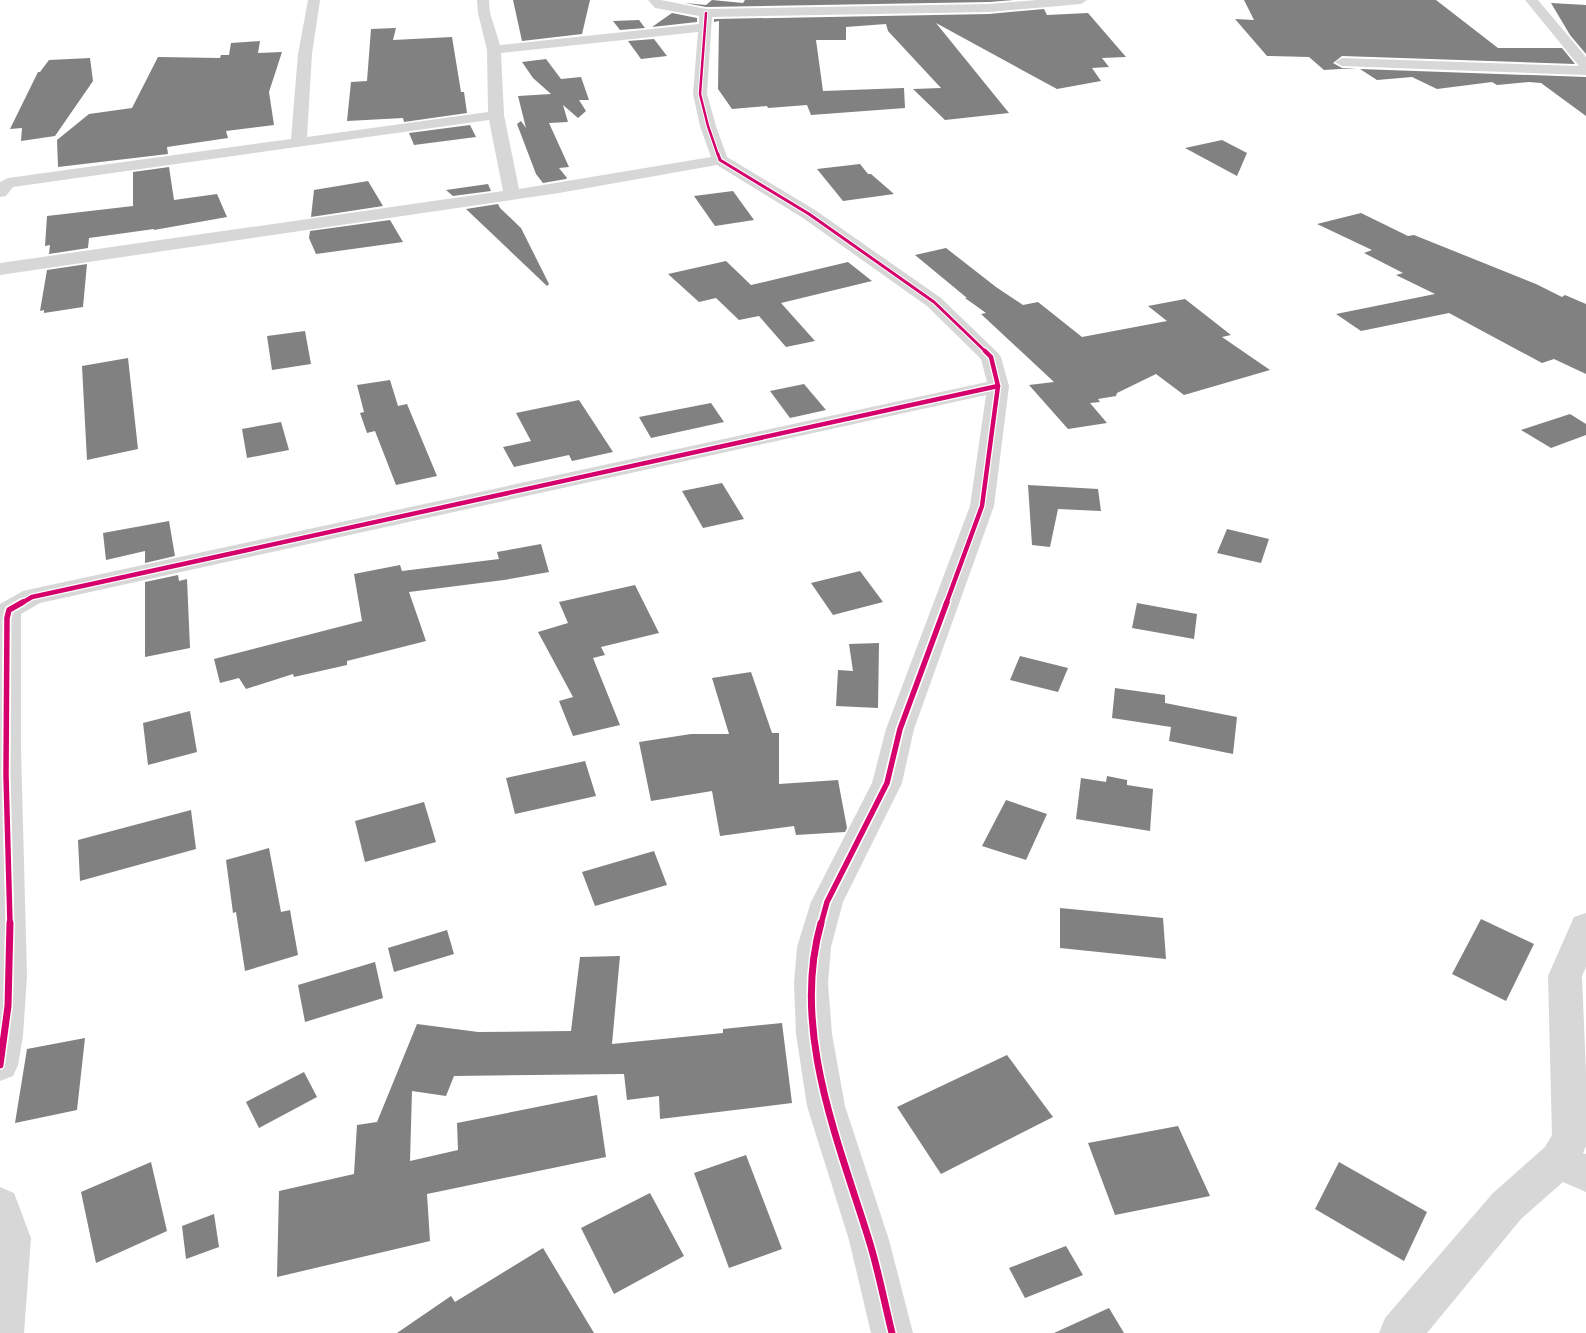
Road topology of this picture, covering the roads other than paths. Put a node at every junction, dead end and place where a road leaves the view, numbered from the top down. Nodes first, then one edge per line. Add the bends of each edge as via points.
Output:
1 (314, 0) edge
2 (483, 0) edge
3 (654, 0) edge
4 (1081, 0) edge
5 (1531, 0) edge
6 (706, 20) junction
7 (494, 50) junction
8 (1342, 62) dead end
9 (1586, 66) edge
10 (1586, 71) edge
11 (496, 114) junction
12 (299, 142) junction
13 (720, 160) junction
14 (0, 192) edge
15 (512, 194) junction
16 (0, 269) edge
17 (998, 386) junction
18 (3, 832) edge
19 (1586, 926) edge
20 (0, 1065) edge
21 (1572, 1167) edge
22 (0, 1206) edge
23 (3, 1333) edge
24 (892, 1333) edge
25 (1400, 1333) edge

1 - 12 street via 305,54
2 - 7 street
3 - 6 street via 659,5
4 - 6 street via 989,8
5 - 9 street
6 - 7 street
6 - 13 street via 700,94
7 - 11 street
8 - 10 street
11 - 12 street
11 - 15 street
12 - 14 street via 8,183
13 - 15 street
13 - 17 street via 809,214 934,302 991,357
15 - 16 street
17 - 18 street via 32,596 9,610 7,618
17 - 24 street via 982,506 900,729 887,783 827,902 814,947 811,983 814,1034 826,1106 869,1240
18 - 20 street via 10,954 6,1033
19 - 21 street via 1565,976
21 - 25 street via 1507,1206
22 - 23 street via 11,1238

